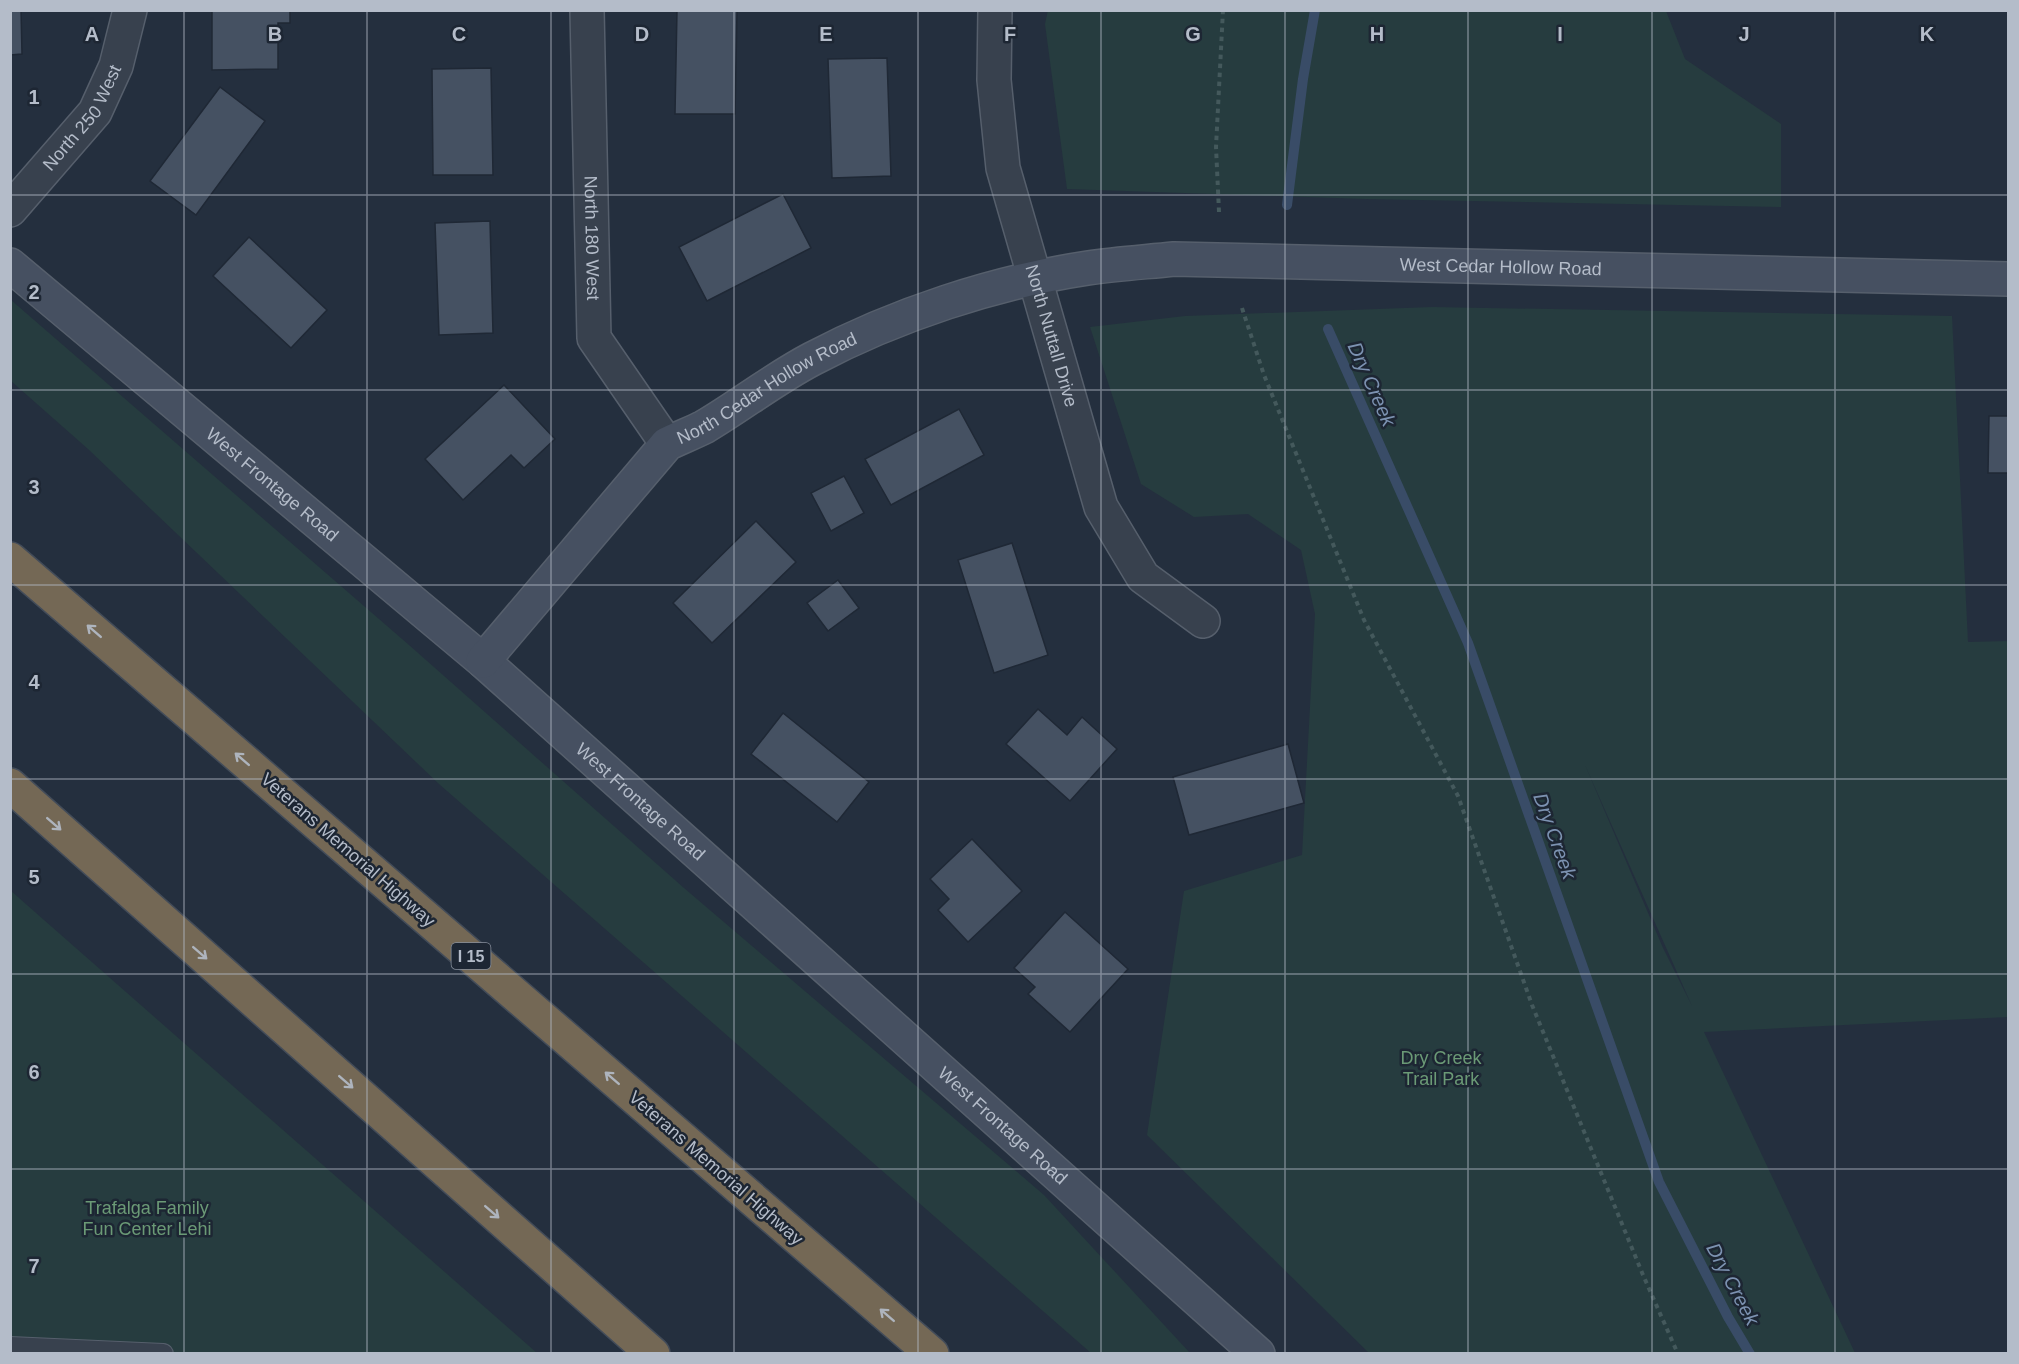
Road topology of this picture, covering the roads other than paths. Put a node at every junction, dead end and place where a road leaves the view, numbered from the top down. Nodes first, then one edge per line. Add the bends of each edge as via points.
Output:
1 (130, 10) edge
2 (587, 10) edge
3 (995, 10) edge
4 (10, 210) edge
5 (10, 265) edge
6 (1034, 279) junction
7 (2008, 279) edge
8 (667, 444) junction
9 (10, 559) edge
10 (1203, 621) dead end
11 (483, 662) junction
12 (10, 785) edge
13 (10, 1347) edge
14 (163, 1353) edge
15 (653, 1353) edge
16 (932, 1353) edge
17 (1258, 1353) edge

1 - 4 street, North 250 West via 116,66 95,112
2 - 8 street, North 180 West via 594,338
3 - 6 street, North Nuttall Drive via 994,80 1003,168
5 - 11 street, West Frontage Road
6 - 7 street, West Cedar Hollow Road via 1089,268 1174,260
6 - 8 street, North Cedar Hollow Road via 960,298 812,358 703,427
6 - 10 street, North Nuttall Drive via 1101,507 1143,577
8 - 11 street, North Cedar Hollow Road
16 -> 9 highway, Veterans Memorial Highway / I 15
11 - 17 street, West Frontage Road
12 -> 15 highway
13 - 14 lane

